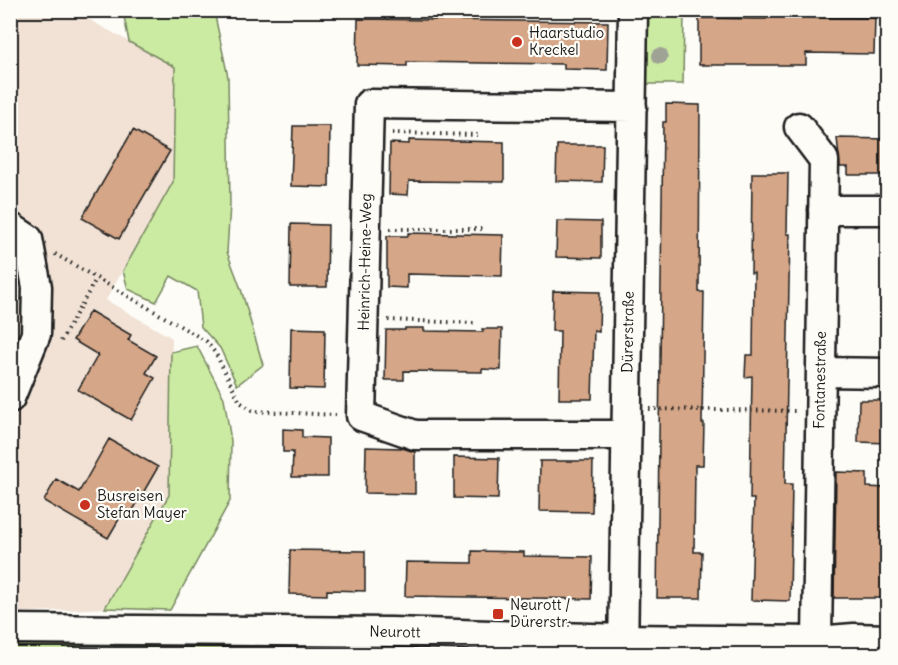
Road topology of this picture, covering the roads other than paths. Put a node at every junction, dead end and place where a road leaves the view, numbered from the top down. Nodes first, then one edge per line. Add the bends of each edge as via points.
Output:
1 (633, 10) edge
2 (632, 107) junction
3 (799, 127) dead end
4 (822, 210) junction
5 (888, 210) edge
6 (19, 233) edge
7 (821, 372) junction
8 (888, 373) edge
9 (10, 398) edge
10 (626, 422) junction
11 (10, 629) edge
12 (888, 639) edge
13 (817, 641) junction
14 (391, 643) edge
15 (854, 646) edge
16 (623, 647) edge

1 - 2 street, Dürerstraße
2 - 10 street, Dürerstraße
2 - 10 street, Heinrich-Heine-Weg via 369,104 361,416 414,435
3 - 4 street, Fontanestraße via 824,160
4 - 5 street
4 - 7 street, Fontanestraße
6 - 9 street via 37,287 36,334
7 - 8 street
7 - 13 street, Fontanestraße
10 - 16 street, Dürerstraße
11 - 14 street, Neurott
12 - 15 street, Neurott
13 - 15 street, Neurott
13 - 16 street, Neurott
14 - 16 street, Neurott

